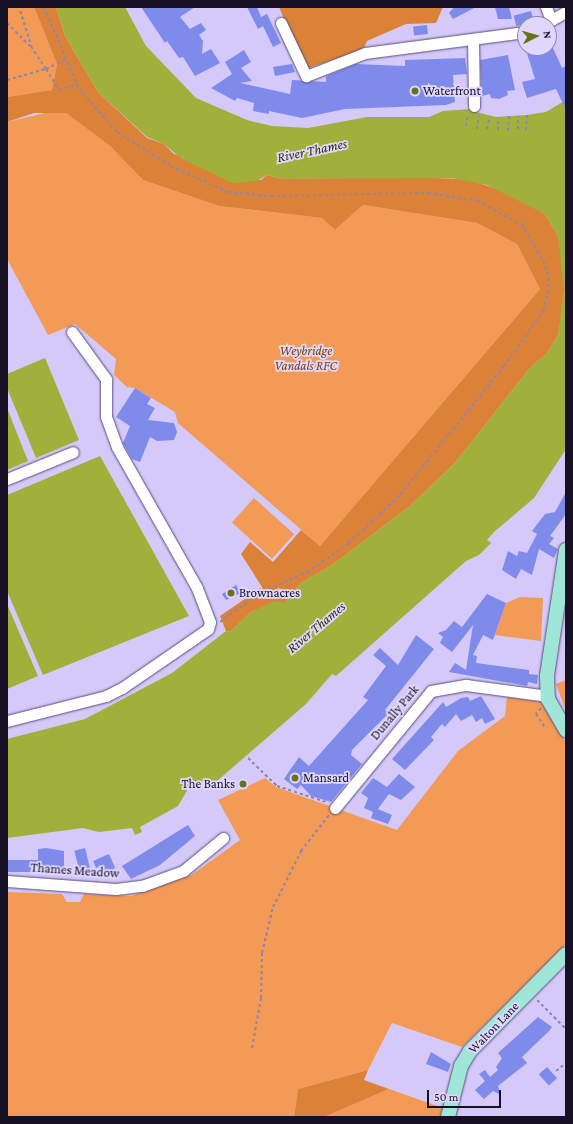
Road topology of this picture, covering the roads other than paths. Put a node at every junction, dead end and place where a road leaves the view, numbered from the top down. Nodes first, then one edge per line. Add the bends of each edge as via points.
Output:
1 (281, 23) dead end
2 (517, 33) edge
3 (473, 39) junction
4 (474, 109) road end
5 (72, 332) dead end
6 (73, 452) dead end
7 (7, 479) edge
8 (566, 550) edge
9 (549, 700) junction
10 (7, 721) edge
11 (566, 730) edge
12 (336, 807) road end
13 (223, 838) dead end
14 (7, 881) edge
15 (566, 954) edge
16 (448, 1117) edge

1 - 3 street via 306,76 365,53
2 - 3 street
3 - 4 street
5 - 10 street via 106,379 106,416 117,447 208,610 208,629 106,696
6 - 7 street
8 - 9 main road via 550,651
9 - 11 main road
9 - 12 street, Dunally Park via 466,685 431,691
13 - 14 street, Thames Meadow via 184,871 142,886 109,889
15 - 16 main road, Walton Lane via 470,1051 461,1066

